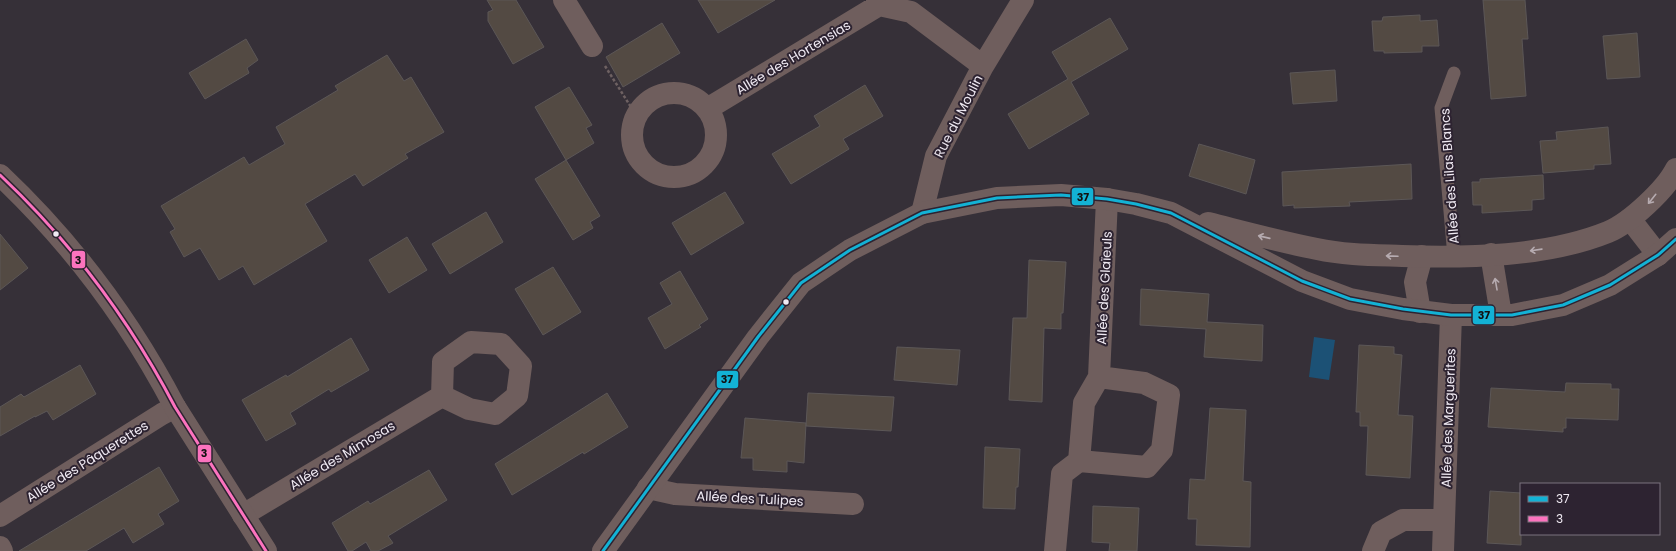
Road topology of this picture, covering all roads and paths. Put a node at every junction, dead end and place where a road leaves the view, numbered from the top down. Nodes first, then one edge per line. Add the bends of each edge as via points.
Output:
1 (564, 0) edge
2 (1023, 0) edge
3 (1036, 0) edge
4 (878, 2) edge
5 (592, 46) joint
6 (983, 66) junction
7 (1454, 73) dead end
8 (707, 109) junction
9 (636, 115) junction
10 (1675, 171) edge
11 (0, 175) edge
12 (1108, 199) junction
13 (922, 212) junction
14 (1171, 212) junction
15 (1630, 219) junction
16 (1676, 239) edge
17 (1491, 254) junction
18 (1658, 255) junction
19 (1422, 256) junction
20 (1454, 257) junction
21 (1420, 312) junction
22 (1451, 315) junction
23 (1501, 315) junction
24 (1099, 377) junction
25 (442, 396) dead end
26 (175, 407) junction
27 (1079, 462) junction
28 (648, 488) junction
29 (853, 504) dead end
30 (243, 515) junction
31 (0, 516) edge
32 (1444, 520) junction
33 (0, 547) edge
34 (2, 551) edge
35 (266, 551) edge
36 (603, 551) edge
37 (1055, 551) edge
38 (1372, 551) edge
39 (1443, 551) edge

1 - 5 street
2 - 6 street, Rue du Moulin
3 - 6 street, Rue du Moulin
4 - 6 street via 911,12
4 - 8 street, Allée des Hortensias
5 - 9 path
6 - 13 street, Rue du Moulin via 936,156
7 - 20 lane, Allée des Lilas Blancs via 1442,108
8 - 9 street via 690,96 670,93 650,100
8 - 9 street via 714,123 716,139 711,155 700,168 686,175 669,176 654,172 641,162 633,147 632,131
10 -> 15 street via 1645,208
11 - 26 street via 63,239 109,300 162,382
12 - 13 street via 1061,195 997,198
12 - 14 street
12 - 24 street, Allée des Glaïeuls
13 - 28 street via 850,250 801,283 758,336
19 -> 14 street via 1318,250
14 - 21 street via 1302,282 1350,299
15 -> 17 street via 1610,232 1568,246
15 - 18 street
16 - 18 street
17 - 20 street
23 -> 17 street
18 - 23 street via 1610,285 1563,305
19 - 20 street
19 - 21 street via 1415,282
21 - 22 street
22 - 23 street
22 - 32 street, Allée des Marguerites
24 - 27 street, Allée des Glaïeuls via 1084,403
24 - 27 street via 1144,383 1169,395 1162,450 1147,466
25 - 30 street, Allée des Mimosas
26 - 30 street
26 - 31 street, Allée des Pâquerettes
27 - 37 street via 1062,474
28 - 29 street, Allée des Tulipes via 675,494
28 - 36 street
30 - 35 street
32 - 38 street via 1403,520 1381,532
32 - 39 street, Allée des Marguerites
33 - 34 street

